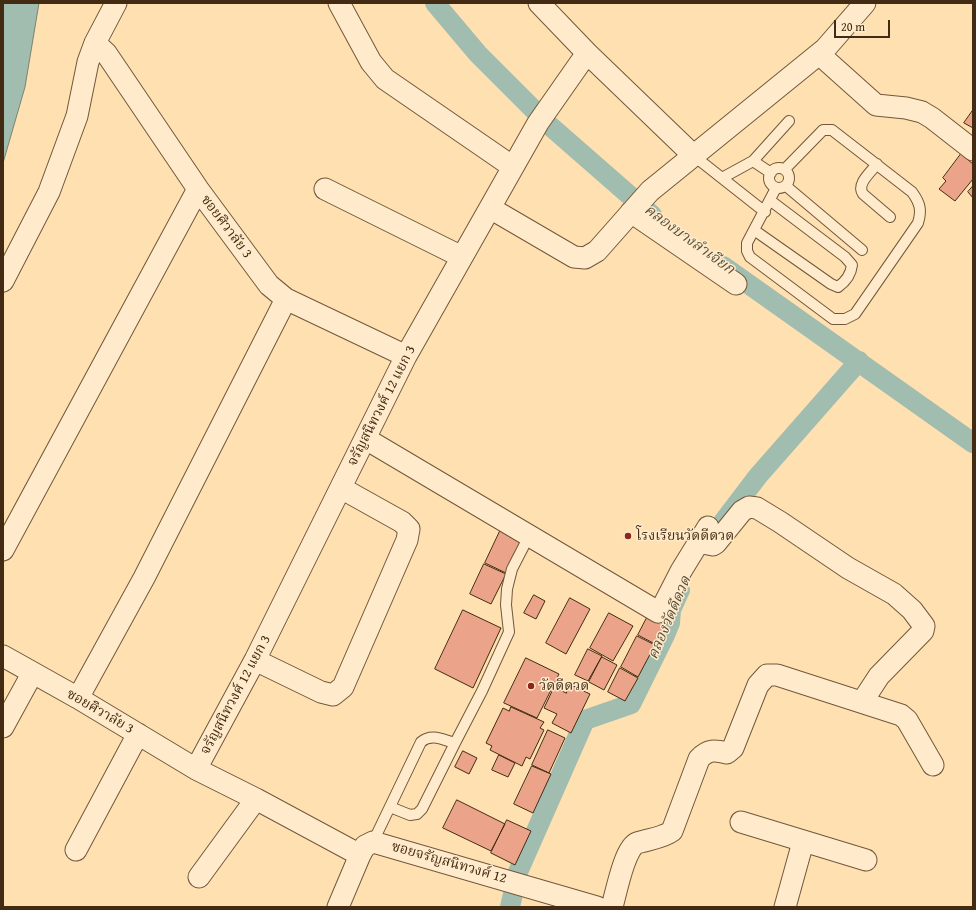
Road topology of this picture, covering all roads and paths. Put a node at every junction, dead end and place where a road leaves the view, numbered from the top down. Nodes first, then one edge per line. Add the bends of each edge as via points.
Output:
1 (116, 3) edge
2 (339, 3) edge
3 (539, 3) edge
4 (865, 3) edge
5 (95, 43) junction
6 (587, 53) junction
7 (819, 54) junction
8 (789, 121) dead end
9 (973, 150) edge
10 (694, 156) junction
11 (752, 161) junction
12 (877, 164) junction
13 (513, 167) junction
14 (785, 169) junction
15 (771, 173) junction
16 (722, 178) junction
17 (781, 187) junction
18 (325, 188) dead end
19 (198, 189) junction
20 (771, 201) junction
21 (490, 208) junction
22 (633, 209) junction
23 (765, 212) junction
24 (890, 217) dead end
25 (754, 230) junction
26 (862, 250) dead end
27 (462, 257) junction
28 (3, 281) edge
29 (736, 284) dead end
30 (286, 299) junction
31 (406, 356) junction
32 (366, 439) junction
33 (341, 488) junction
34 (529, 536) junction
35 (3, 550) edge
36 (3, 656) edge
37 (255, 660) junction
38 (32, 674) junction
39 (78, 698) junction
40 (862, 702) junction
41 (3, 727) edge
42 (138, 734) junction
43 (455, 743) junction
44 (933, 765) dead end
45 (196, 769) junction
46 (256, 799) junction
47 (390, 807) junction
48 (741, 822) dead end
49 (803, 842) junction
50 (367, 848) junction
51 (76, 850) dead end
52 (866, 860) dead end
53 (199, 877) dead end
54 (338, 907) edge
55 (597, 907) edge
56 (612, 907) edge
57 (785, 907) edge

1 - 5 street
2 - 13 street via 371,62 385,79
3 - 6 street
4 - 7 street via 839,35
5 - 19 street, ซอยศิวาลัย 3 via 106,53
5 - 28 street via 88,62 77,116 49,192
6 - 10 street
6 - 13 street, จรัญสนิทวงศ์ 12 แยก 3 via 538,123
7 - 9 street via 876,106 922,112
7 - 10 street
8 - 11 lane
10 - 16 lane
10 - 22 street
11 - 15 lane
11 - 16 lane
12 - 14 lane via 832,130 823,130
12 - 24 lane via 860,185 860,190
12 - 25 lane via 912,192 919,201 922,212 918,223 855,314 834,320 758,264 746,251
13 - 21 street, จรัญสนิทวงศ์ 12 แยก 3
14 - 15 lane via 780,168
14 - 17 lane via 790,178
15 - 17 lane via 770,182
16 - 23 lane
17 - 20 lane
17 - 26 lane
18 - 27 street
19 - 30 street, ซอยศิวาลัย 3 via 270,285
19 - 35 street
20 - 23 lane
20 - 25 lane via 845,257 852,265 851,272 838,287 831,284
21 - 22 street via 574,257 585,258 597,251
21 - 27 street, จรัญสนิทวงศ์ 12 แยก 3
22 - 29 street
23 - 25 lane
27 - 31 street, จรัญสนิทวงศ์ 12 แยก 3
30 - 31 street, ซอยศิวาลัย 3
30 - 39 street via 144,578
31 - 32 street, จรัญสนิทวงศ์ 12 แยก 3
32 - 33 street, จรัญสนิทวงศ์ 12 แยก 3
32 - 34 street
33 - 37 street, จรัญสนิทวงศ์ 12 แยก 3
33 - 37 street via 402,522 409,529 407,540 343,687 333,694 321,692
34 - 40 street via 659,612 705,539 718,541 742,511 749,507 757,508 848,568 894,594 912,610 924,626 923,631 879,676
34 - 43 lane via 512,569 507,588 509,632
36 - 38 street, ซอยศิวาลัย 3
37 - 45 street, จรัญสนิทวงศ์ 12 แยก 3
38 - 39 street, ซอยศิวาลัย 3
38 - 41 street
39 - 42 street, ซอยศิวาลัย 3
40 - 44 street via 901,715 907,720
40 - 56 street via 777,675 767,675 762,679 734,748 727,753 714,750 706,752 700,759 672,831 636,843 628,851
42 - 45 street, ซอยศิวาลัย 3
42 - 51 street
43 - 47 lane via 433,736 421,742
43 - 47 lane via 422,809 417,814 410,815
45 - 46 street, ซอยศิวาลัย 3
46 - 50 street, ซอยจรัญสนิทวงศ์ 12
46 - 53 street
47 - 50 lane
48 - 49 street
49 - 52 street
49 - 57 street
50 - 54 street
50 - 55 street, ซอยจรัญสนิทวงศ์ 12 via 516,882

